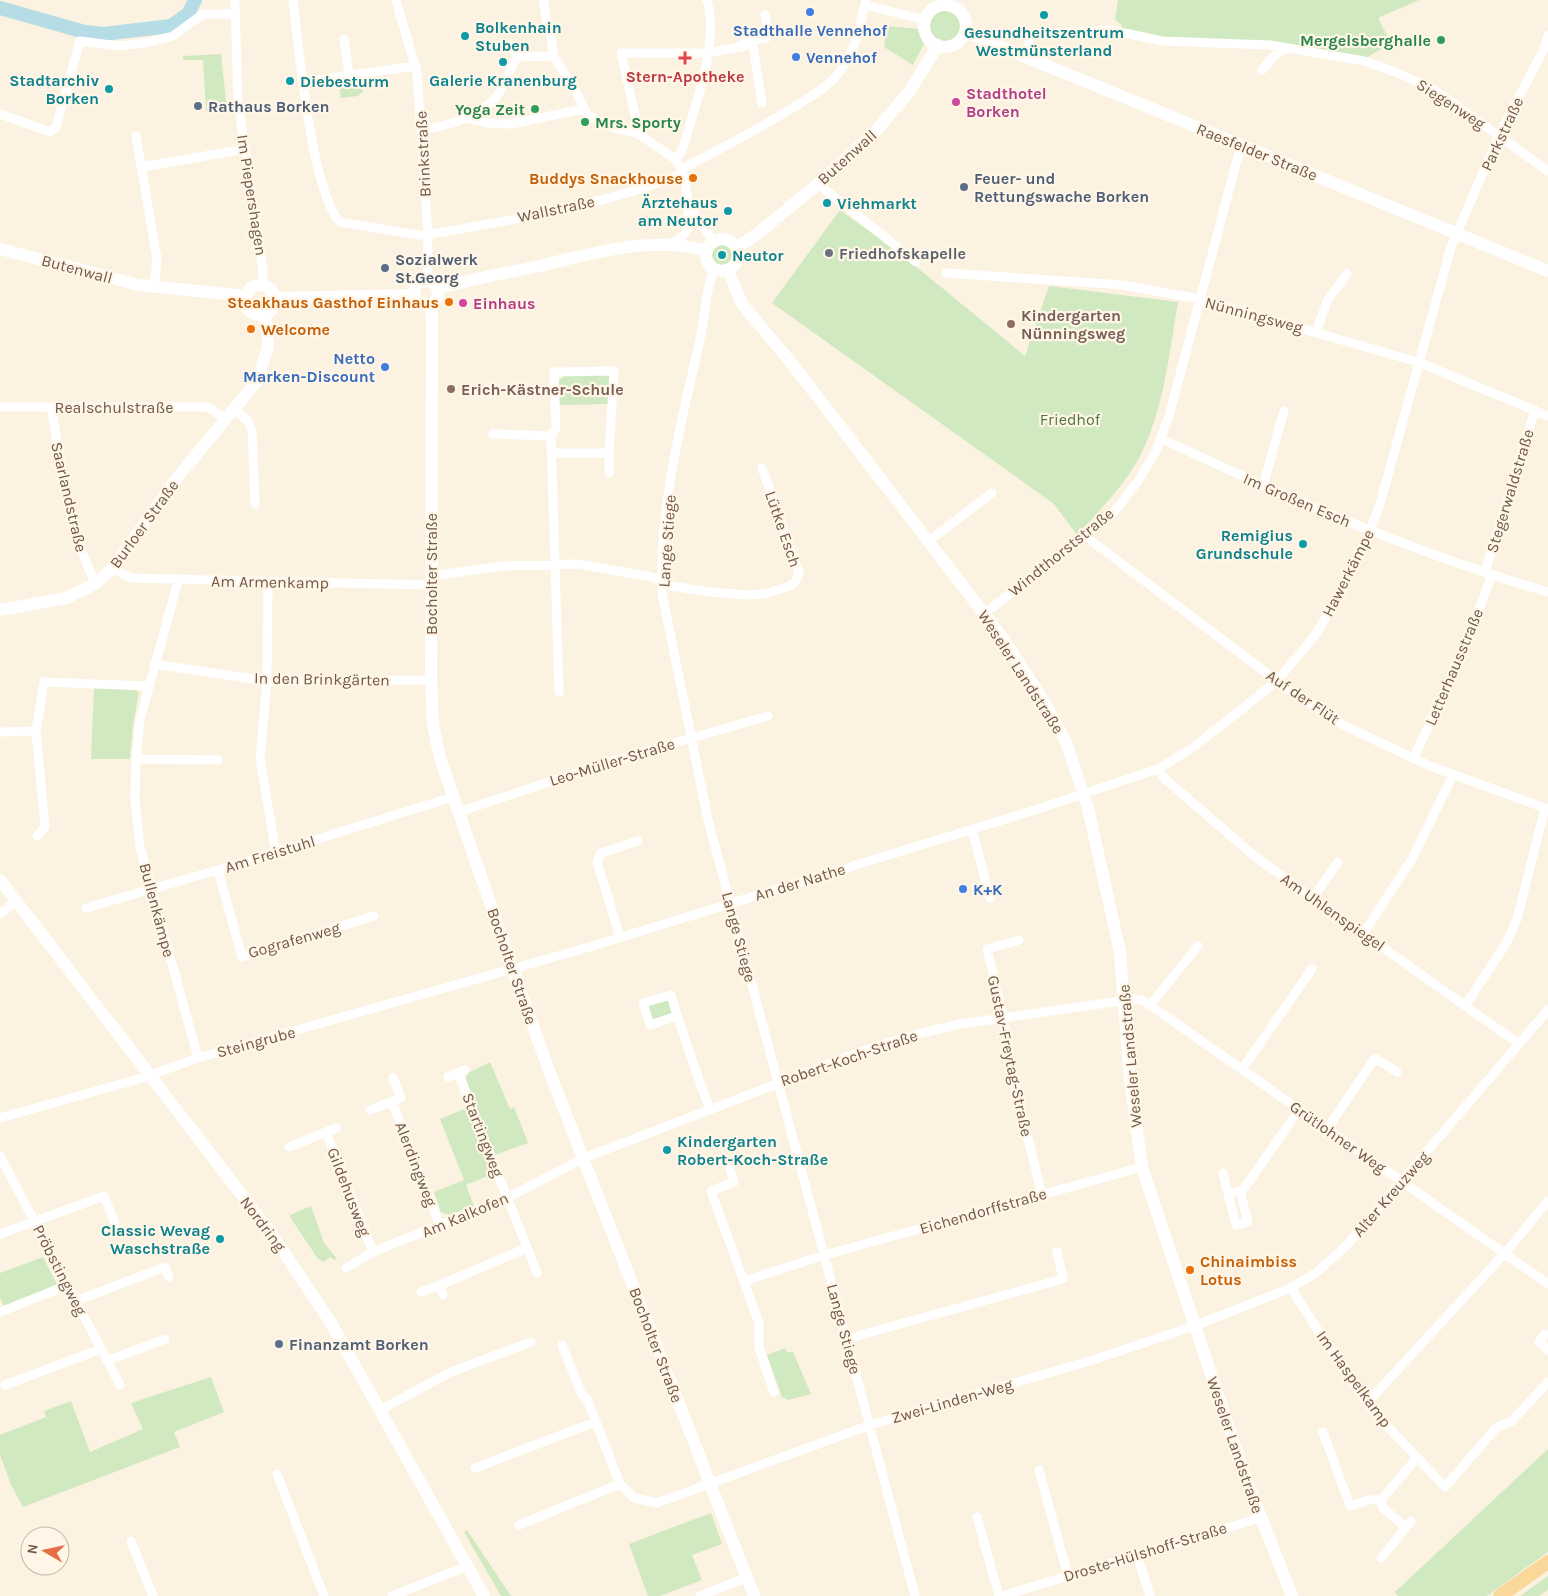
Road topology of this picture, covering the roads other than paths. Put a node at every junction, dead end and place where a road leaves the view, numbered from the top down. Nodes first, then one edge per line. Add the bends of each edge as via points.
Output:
1 (235, 0) edge
2 (293, 0) edge
3 (396, 0) edge
4 (544, 0) edge
5 (707, 0) edge
6 (866, 2) edge
7 (947, 3) edge
8 (235, 14) junction
9 (765, 15) dead end
10 (926, 20) junction
11 (965, 32) junction
12 (1548, 35) edge
13 (344, 39) dead end
14 (752, 40) junction
15 (510, 45) dead end
16 (938, 45) junction
17 (1285, 49) junction
18 (707, 53) junction
19 (552, 56) junction
20 (517, 57) junction
21 (1025, 57) junction
22 (416, 66) junction
23 (1262, 70) dead end
24 (349, 75) junction
25 (303, 82) junction
26 (762, 103) dead end
27 (584, 109) junction
28 (0, 114) edge
29 (467, 118) junction
30 (423, 129) junction
31 (637, 133) junction
32 (136, 136) dead end
33 (1499, 136) junction
34 (1241, 145) junction
35 (246, 149) junction
36 (675, 159) junction
37 (142, 167) junction
38 (682, 171) junction
39 (1548, 171) edge
40 (818, 184) junction
41 (687, 195) junction
42 (1456, 234) junction
43 (428, 235) junction
44 (668, 244) junction
45 (710, 246) junction
46 (736, 248) junction
47 (0, 249) edge
48 (916, 262) dead end
49 (714, 269) junction
50 (728, 270) junction
51 (1548, 271) edge
52 (946, 273) dead end
53 (1347, 274) dead end
54 (432, 285) junction
55 (262, 286) junction
56 (154, 287) junction
57 (414, 295) junction
58 (246, 296) junction
59 (275, 298) junction
60 (1198, 299) junction
61 (429, 305) junction
62 (264, 314) junction
63 (1316, 332) junction
64 (1418, 362) junction
65 (51, 407) junction
66 (0, 408) edge
67 (1535, 410) junction
68 (1284, 411) dead end
69 (230, 413) junction
70 (1548, 416) edge
71 (493, 434) dead end
72 (551, 436) junction
73 (1162, 439) junction
74 (552, 453) junction
75 (609, 453) junction
76 (762, 468) dead end
77 (609, 473) dead end
78 (1263, 486) junction
79 (992, 493) dead end
80 (255, 504) dead end
81 (1370, 531) junction
82 (1085, 536) junction
83 (928, 541) junction
84 (554, 564) junction
85 (113, 568) junction
86 (1488, 573) junction
87 (178, 581) junction
88 (431, 581) junction
89 (662, 581) junction
90 (268, 582) junction
91 (95, 584) junction
92 (1548, 592) edge
93 (0, 610) edge
94 (984, 614) junction
95 (154, 664) junction
96 (430, 680) junction
97 (267, 681) junction
98 (1277, 681) junction
99 (148, 686) junction
100 (559, 692) dead end
101 (768, 716) dead end
102 (36, 731) junction
103 (0, 732) edge
104 (691, 738) junction
105 (136, 759) junction
106 (1413, 759) junction
107 (218, 760) dead end
108 (1158, 768) junction
109 (1453, 775) junction
110 (1084, 794) junction
111 (453, 797) junction
112 (1546, 809) edge
113 (458, 812) junction
114 (972, 829) junction
115 (37, 836) dead end
116 (638, 841) dead end
117 (276, 853) junction
118 (1338, 862) dead end
119 (218, 870) junction
120 (0, 880) edge
121 (150, 889) junction
122 (990, 898) dead end
123 (1313, 898) junction
124 (16, 901) junction
125 (730, 903) junction
126 (86, 908) dead end
127 (0, 914) edge
128 (374, 916) dead end
129 (1363, 934) junction
130 (620, 937) junction
131 (1019, 940) dead end
132 (1198, 946) dead end
133 (513, 969) junction
134 (1312, 969) dead end
135 (1125, 1000) junction
136 (1150, 1005) junction
137 (1466, 1006) junction
138 (1548, 1010) edge
139 (678, 1016) dead end
140 (1003, 1016) junction
141 (1519, 1044) junction
142 (198, 1058) junction
143 (1242, 1068) junction
144 (1397, 1072) dead end
145 (149, 1075) junction
146 (448, 1077) dead end
147 (393, 1078) dead end
148 (778, 1082) junction
149 (392, 1102) junction
150 (370, 1110) dead end
151 (710, 1110) junction
152 (1299, 1110) junction
153 (0, 1118) edge
154 (336, 1128) dead end
155 (1327, 1129) junction
156 (326, 1132) junction
157 (288, 1147) dead end
158 (0, 1156) edge
159 (584, 1158) junction
160 (1142, 1167) junction
161 (730, 1169) dead end
162 (1223, 1173) dead end
163 (1402, 1181) junction
164 (1240, 1191) junction
165 (1228, 1194) junction
166 (1042, 1195) junction
167 (507, 1198) junction
168 (1548, 1201) edge
169 (34, 1221) junction
170 (115, 1224) dead end
171 (440, 1226) junction
172 (0, 1234) edge
173 (526, 1248) junction
174 (373, 1252) junction
175 (1057, 1252) dead end
176 (1505, 1253) junction
177 (825, 1255) junction
178 (346, 1268) dead end
179 (537, 1273) dead end
180 (169, 1277) dead end
181 (744, 1281) junction
182 (1548, 1284) edge
183 (68, 1285) junction
184 (440, 1285) junction
185 (1291, 1288) junction
186 (421, 1292) dead end
187 (443, 1295) dead end
188 (76, 1301) junction
189 (0, 1312) edge
190 (1194, 1326) junction
191 (1545, 1334) dead end
192 (165, 1339) dead end
193 (846, 1339) junction
194 (531, 1342) dead end
195 (562, 1345) dead end
196 (101, 1349) junction
197 (1548, 1350) edge
198 (108, 1361) junction
199 (1548, 1382) edge
200 (5, 1385) dead end
201 (120, 1385) dead end
202 (774, 1392) dead end
203 (1367, 1403) junction
204 (380, 1410) junction
205 (596, 1422) junction
206 (870, 1425) junction
207 (1323, 1432) dead end
208 (1416, 1458) junction
209 (474, 1468) dead end
210 (1039, 1470) dead end
211 (277, 1474) dead end
212 (620, 1484) junction
213 (712, 1485) junction
214 (1381, 1500) junction
215 (977, 1517) dead end
216 (1260, 1518) junction
217 (518, 1525) dead end
218 (131, 1541) dead end
219 (1137, 1555) junction
220 (1381, 1558) dead end
221 (1548, 1562) edge
222 (468, 1566) junction
223 (1068, 1576) junction
224 (748, 1578) junction
225 (153, 1596) edge
226 (324, 1596) edge
227 (392, 1596) edge
228 (484, 1596) edge
229 (700, 1596) edge
230 (754, 1596) edge
231 (915, 1596) edge
232 (1001, 1596) edge
233 (1150, 1596) edge
234 (1292, 1596) edge
235 (1500, 1596) edge

1 - 8 street, Im Piepershagen
2 - 25 street, Wallstraße
3 - 22 street, Brinkstraße
4 - 19 street
5 - 18 street via 712,24
6 - 10 street
6 - 38 street, Wallstraße via 854,45 846,63 831,82 767,125
7 - 10 main road via 934,9
7 - 11 main road via 964,17
8 - 28 street via 203,14 173,36 145,43 102,46 80,41 56,127 50,132
8 - 35 street, Im Piepershagen via 236,80
9 - 14 street via 766,38
10 - 16 main road via 928,38
11 - 16 main road via 955,45
11 - 21 main road, Raesfelder Straße
12 - 33 street, Parkstraße via 1545,47
13 - 24 street
14 - 18 street via 744,42 744,46
14 - 26 street
15 - 20 street
16 - 40 main road, Butenwall via 899,106
17 - 21 street, Siegenweg via 1261,44 1162,41 1096,30 1031,34
17 - 23 street
17 - 33 street, Siegenweg via 1347,57 1398,73 1436,91
18 - 31 street via 621,53
18 - 36 street via 682,151
19 - 20 street
19 - 27 street
20 - 29 street via 499,93 486,107
21 - 34 main road, Raesfelder Straße
22 - 24 street
22 - 30 street, Brinkstraße
24 - 25 street
25 - 43 street, Wallstraße via 320,176 334,216 349,224
27 - 29 street via 511,124
27 - 31 street via 594,119
29 - 30 street
30 - 43 street, Brinkstraße
31 - 36 street
32 - 37 street
33 - 39 street, Siegenweg
33 - 42 street, Parkstraße
34 - 42 main road, Raesfelder Straße
34 - 60 street, Windthorststraße
35 - 37 street
35 - 55 street, Im Piepershagen via 263,272
36 - 38 street
37 - 56 street via 156,259
38 - 41 street
38 - 43 street, Wallstraße via 643,189 617,196
40 - 46 main road, Butenwall
40 - 48 street
41 - 44 street via 688,230 681,239
41 - 45 street
42 - 51 main road, Raesfelder Straße
42 - 64 street, Hawerkämpe
43 - 54 street, Brinkstraße
44 - 45 main road
44 - 54 main road via 576,257
45 - 46 main road via 724,239
45 - 49 main road via 707,261
46 - 50 main road via 736,262
47 - 56 main road, Butenwall
49 - 50 main road
49 - 89 street, Lange Stiege via 673,470 665,524
50 - 83 main road, Weseler Landstraße via 742,304
52 - 60 street, Nünningsweg via 1123,285
53 - 63 street via 1328,299
54 - 57 main road via 417,285
54 - 61 main road via 436,298
55 - 58 main road via 254,287
55 - 59 main road via 270,289
56 - 58 main road, Butenwall
57 - 59 main road
57 - 61 main road via 421,304
58 - 62 main road via 250,311
59 - 62 main road via 272,309
60 - 63 street, Nünningsweg
60 - 73 street, Windthorststraße
61 - 88 main road, Bocholter Straße via 432,315
62 - 69 main road, Burloer Straße via 268,332 264,364 257,381
63 - 64 street, Nünningsweg
64 - 67 street, Nünningsweg
64 - 81 street, Hawerkämpe
65 - 66 street, Realschulstraße
65 - 69 street, Realschulstraße via 208,407
65 - 91 street, Saarlandstraße via 68,503 79,544
67 - 70 street, Nünningsweg
67 - 86 street, Stegerwaldstraße
68 - 78 street
69 - 80 street via 248,421 252,430
69 - 85 main road, Burloer Straße via 177,478
71 - 72 street
72 - 74 street
72 - 75 street via 556,428 554,372 614,371
73 - 78 street, Im Großen Esch
73 - 82 street, Windthorststraße via 1138,481 1114,512
74 - 75 street
74 - 84 street
75 - 77 street
76 - 89 street, Lütke Esch via 796,563 799,573 796,581 765,594 748,595 672,586
78 - 81 street, Im Großen Esch
79 - 83 street
81 - 86 street, Im Großen Esch
81 - 98 street, Hawerkämpe via 1339,597 1315,635
82 - 94 street, Windthorststraße
82 - 98 street, Auf der Flüt
83 - 94 main road, Weseler Landstraße
84 - 88 street, Lütke Esch via 503,566
84 - 89 street, Lütke Esch via 599,566
84 - 100 street
85 - 87 street, Am Armenkamp via 130,578
85 - 91 main road, Burloer Straße
86 - 92 street, Im Großen Esch
86 - 106 street, Letterhausstraße via 1464,651
87 - 90 street, Am Armenkamp
87 - 95 street, Bullenkämpe
88 - 90 street, Am Armenkamp
88 - 96 main road, Bocholter Straße
89 - 104 street, Lange Stiege
90 - 97 street
91 - 93 main road, Burloer Straße via 66,598
94 - 110 main road, Weseler Landstraße via 1046,705 1066,742
95 - 97 street, In den Brinkgärten
95 - 99 street, Bullenkämpe
96 - 97 street, In den Brinkgärten
96 - 111 main road, Bocholter Straße via 436,741
97 - 117 street via 260,759
98 - 106 street, Auf der Flüt via 1344,726
98 - 108 street, Hawerkämpe via 1194,747
99 - 102 street via 44,682
99 - 105 street, Bullenkämpe
101 - 104 street, Leo-Müller-Straße
102 - 103 street
102 - 115 street via 45,827
104 - 113 street, Leo-Müller-Straße
104 - 125 street, Lange Stiege
105 - 107 street
105 - 121 street, Bullenkämpe via 137,822
106 - 109 street, Auf der Flüt
108 - 110 street, Hawerkämpe
108 - 123 street, Am Uhlenspiegel via 1165,779 1258,859
109 - 112 street, Auf der Flüt
109 - 129 street via 1412,859
110 - 114 street, An der Nathe
110 - 135 main road, Weseler Landstraße via 1120,952
111 - 113 main road, Bocholter Straße
111 - 117 street, Am Freistuhl
112 - 137 street via 1517,920 1507,942
113 - 133 main road, Bocholter Straße
114 - 122 street
114 - 125 street, An der Nathe
116 - 130 street via 601,853 597,862
117 - 119 street, Am Freistuhl
118 - 123 street
119 - 121 street, Am Freistuhl
119 - 128 street, Gografenweg via 242,957
120 - 124 main road, Nordring
121 - 126 street, Am Freistuhl
121 - 142 street, Bullenkämpe
123 - 129 street, Am Uhlenspiegel
124 - 127 street
124 - 145 main road, Nordring
125 - 130 street, An der Nathe
125 - 148 street, Lange Stiege
129 - 137 street, Am Uhlenspiegel
130 - 133 street, An der Nathe
131 - 140 street, Gustav-Freytag-Straße via 987,949
132 - 136 street
133 - 142 street, Steingrube
133 - 159 main road, Bocholter Straße
134 - 143 street
135 - 136 street, Grütlohner Weg via 1142,1000
135 - 140 street, Robert-Koch-Straße
135 - 160 main road, Weseler Landstraße via 1130,1080
136 - 143 street, Grütlohner Weg
137 - 141 street, Am Uhlenspiegel
138 - 141 street, Alter Kreuzweg
139 - 151 street
140 - 148 street, Robert-Koch-Straße via 917,1034
140 - 166 street, Gustav-Freytag-Straße via 1010,1065
141 - 163 street, Alter Kreuzweg
142 - 145 street, Steingrube
143 - 152 street, Grütlohner Weg
144 - 155 street via 1375,1058
145 - 153 street, Steingrube
145 - 204 main road, Nordring via 302,1277
146 - 167 street, Startingweg via 462,1071
147 - 149 street, Alerdingweg via 401,1098
148 - 151 street, Robert-Koch-Straße
148 - 177 street, Lange Stiege
149 - 150 street, Alerdingweg
149 - 171 street, Alerdingweg
151 - 159 street, Robert-Koch-Straße
152 - 155 street, Grütlohner Weg
152 - 164 street
154 - 156 street, Gildehusweg
155 - 163 street, Grütlohner Weg
156 - 157 street, Gildehusweg
156 - 174 street, Gildehusweg
158 - 169 street, Pröbstingweg
159 - 167 street, Am Kalkofen
159 - 213 main road, Bocholter Straße
160 - 166 street, Eichendorffstraße
160 - 190 main road, Weseler Landstraße
161 - 181 street via 734,1182 711,1191
162 - 165 street
163 - 176 street, Grütlohner Weg
163 - 185 street, Alter Kreuzweg via 1340,1252
164 - 165 street
164 - 165 street via 1248,1222 1236,1225
166 - 177 street, Eichendorffstraße
167 - 171 street, Am Kalkofen
167 - 173 street, Startingweg
168 - 176 street
169 - 170 street via 104,1196
169 - 172 street
169 - 183 street, Pröbstingweg
171 - 174 street, Am Kalkofen
173 - 179 street, Startingweg
173 - 184 street
174 - 178 street, Am Kalkofen
175 - 193 street via 1063,1279
176 - 182 street, Grütlohner Weg
176 - 203 street
177 - 181 street, Eichendorffstraße
177 - 193 street, Lange Stiege
180 - 188 street via 165,1267
181 - 202 street via 759,1323 758,1347
183 - 188 street, Pröbstingweg
183 - 189 street
184 - 186 street
184 - 187 street
185 - 190 street, Alter Kreuzweg
185 - 203 street, Im Haspelkamp
188 - 196 street, Pröbstingweg
190 - 206 street, Zwei-Linden-Weg via 1093,1360
190 - 216 main road, Weseler Landstraße
191 - 197 street via 1539,1342
192 - 198 street
193 - 206 street, Lange Stiege
194 - 204 street via 451,1372
195 - 205 street
196 - 198 street, Pröbstingweg
196 - 200 street
198 - 201 street, Pröbstingweg
199 - 208 street, Im Haspelkamp via 1512,1421 1497,1427 1445,1487
203 - 208 street, Im Haspelkamp
204 - 222 main road, Nordring
205 - 209 street
205 - 212 street
206 - 213 street, Zwei-Linden-Weg
206 - 231 street, Lange Stiege
207 - 214 street via 1350,1506 1373,1498
208 - 214 street
210 - 223 street
211 - 226 street
212 - 213 street, Zwei-Linden-Weg via 634,1498 658,1503
212 - 217 street
213 - 224 main road, Bocholter Straße
214 - 220 street via 1382,1507 1408,1524
215 - 232 street
216 - 219 street, Droste-Hülshoff-Straße
216 - 234 main road, Weseler Landstraße
218 - 225 street
219 - 223 street, Droste-Hülshoff-Straße
219 - 233 street
221 - 235 main road
222 - 227 street
222 - 228 main road, Nordring
223 - 232 street, Droste-Hülshoff-Straße
224 - 229 street
224 - 230 main road, Bocholter Straße

